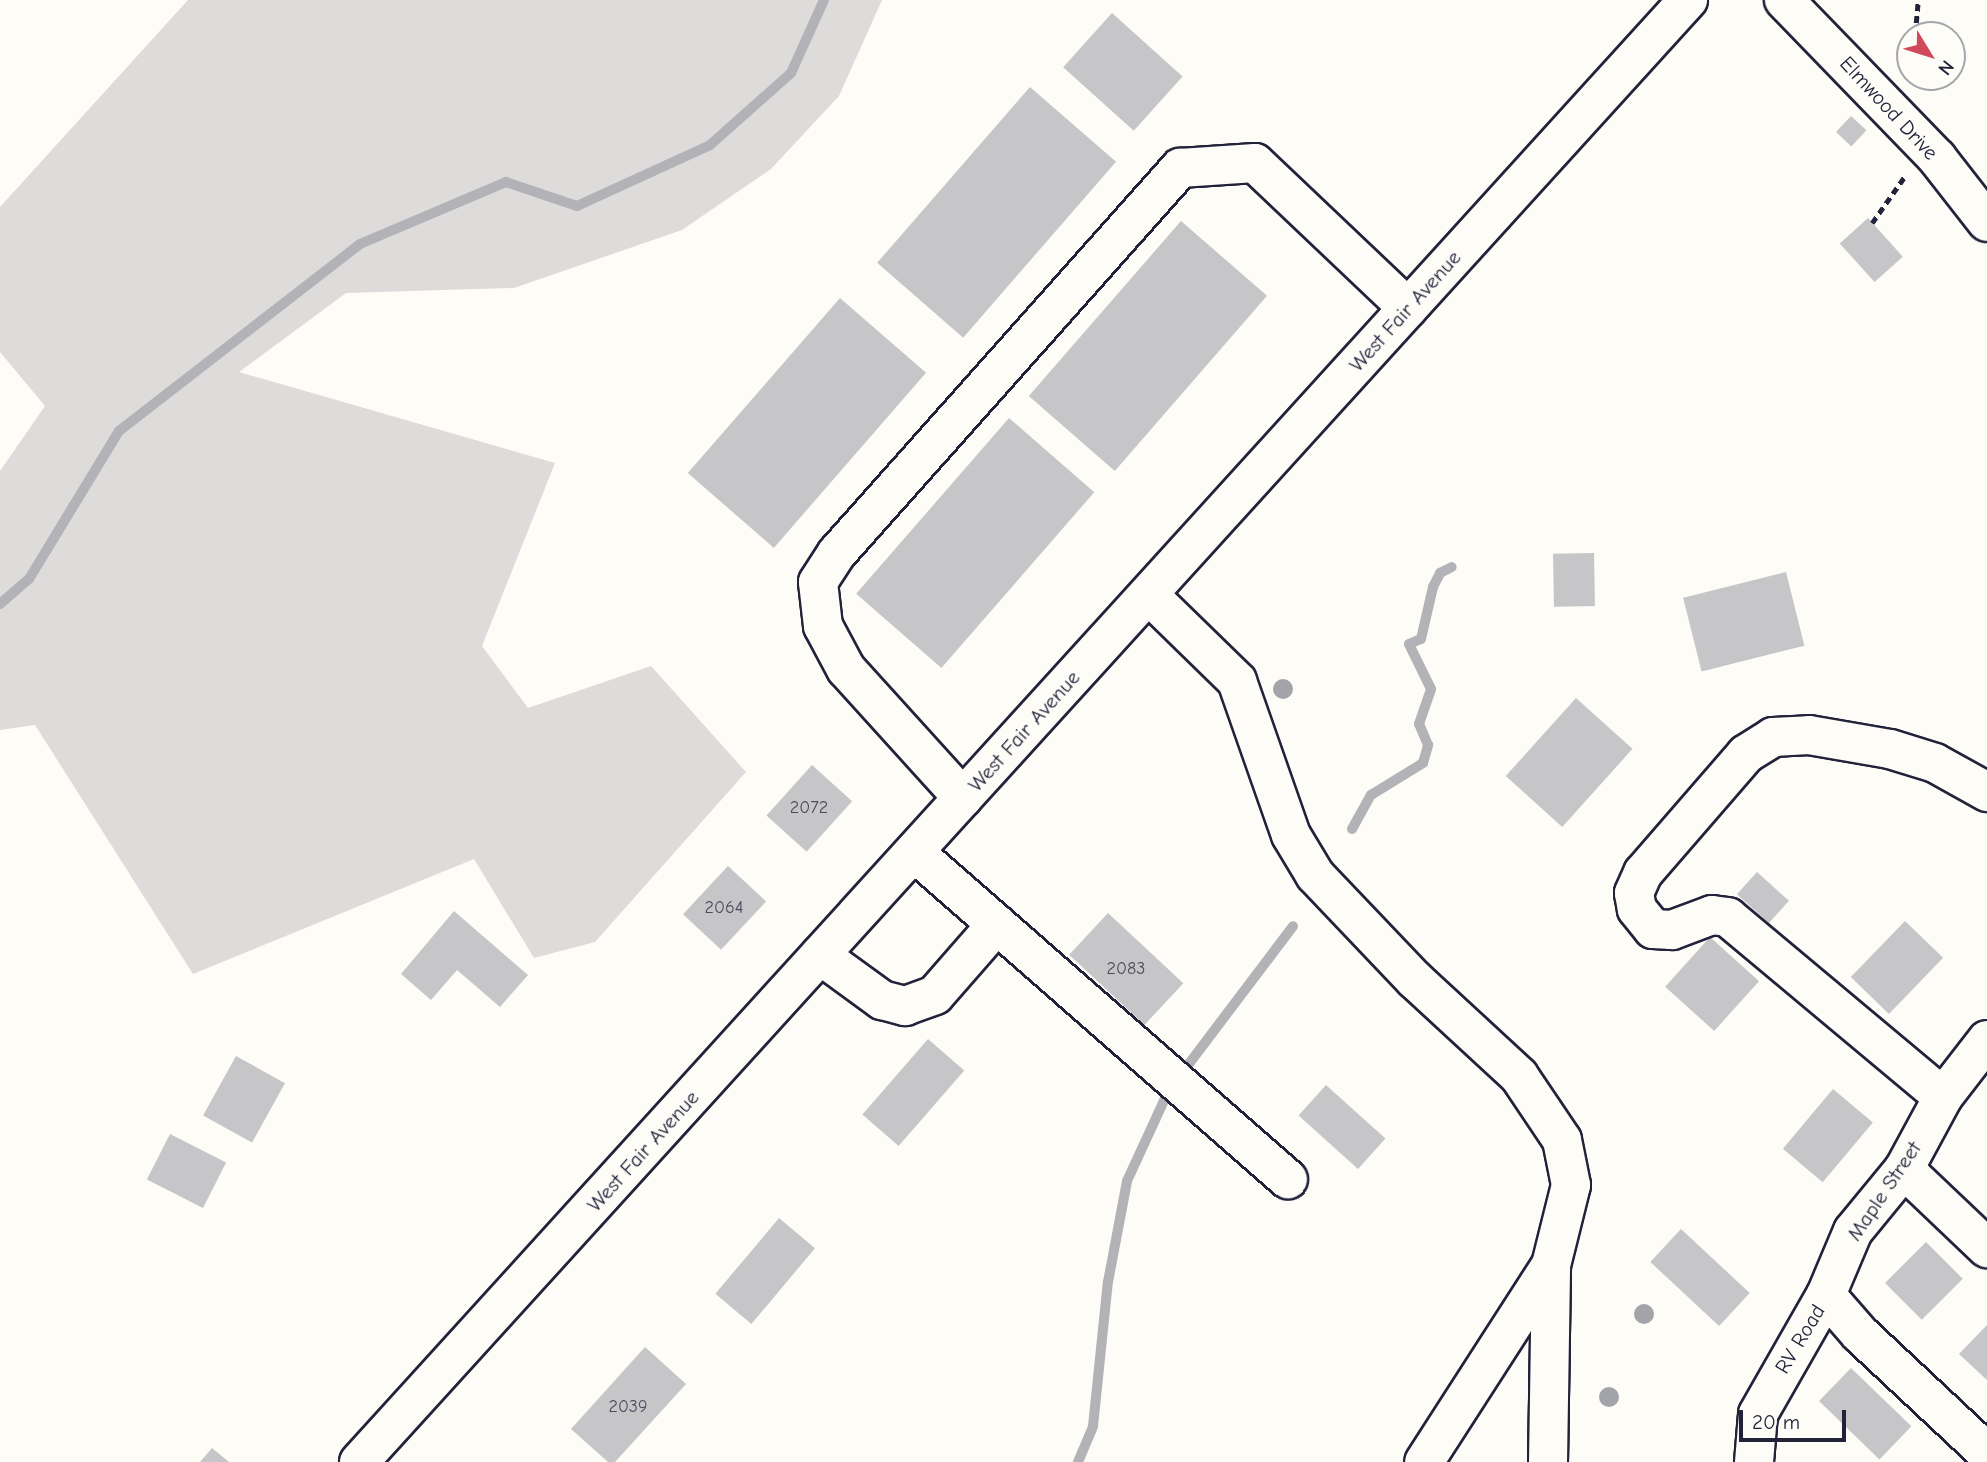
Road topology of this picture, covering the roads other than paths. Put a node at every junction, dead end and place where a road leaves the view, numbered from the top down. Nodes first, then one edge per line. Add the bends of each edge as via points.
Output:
1 (1688, 0) edge
2 (1784, 0) edge
3 (1987, 222) edge
4 (1408, 308) junction
5 (1149, 595) junction
6 (1987, 792) edge
7 (963, 798) junction
8 (914, 852) junction
9 (997, 925) junction
10 (820, 956) junction
11 (1986, 1044) edge
12 (1943, 1097) junction
13 (1904, 1170) junction
14 (1288, 1179) dead end
15 (1987, 1248) edge
16 (1551, 1265) junction
17 (1826, 1294) junction
18 (1500, 1341) junction
19 (1546, 1371) junction
20 (1987, 1452) edge
21 (359, 1462) edge
22 (1424, 1462) edge
23 (1548, 1462) edge
24 (1754, 1462) edge

1 - 4 street, West Fair Avenue
2 - 3 street, Elmwood Drive via 1937,158
4 - 5 street, West Fair Avenue
4 - 7 street via 1255,163 1180,168 837,553 817,582 822,626 846,669
5 - 7 street, West Fair Avenue
5 - 16 street via 1237,681 1291,835 1315,875 1542,1104 1562,1140 1571,1185
6 - 12 street via 1936,762 1890,749 1809,735 1773,737 1746,754 1643,873 1634,893 1637,909 1653,929 1672,930 1712,915 1728,917
7 - 8 street, West Fair Avenue
8 - 9 street
8 - 10 street, West Fair Avenue
9 - 10 street via 935,995 905,1006 882,1000
9 - 14 street
10 - 21 street, West Fair Avenue
11 - 12 street, Maple Street
12 - 13 street, Maple Street
13 - 15 street
13 - 17 street, Maple Street via 1853,1231
16 - 18 street
16 - 19 street
17 - 20 street via 1860,1334
17 - 24 street, RV Road via 1758,1414
18 - 19 street
18 - 22 street
19 - 23 street

